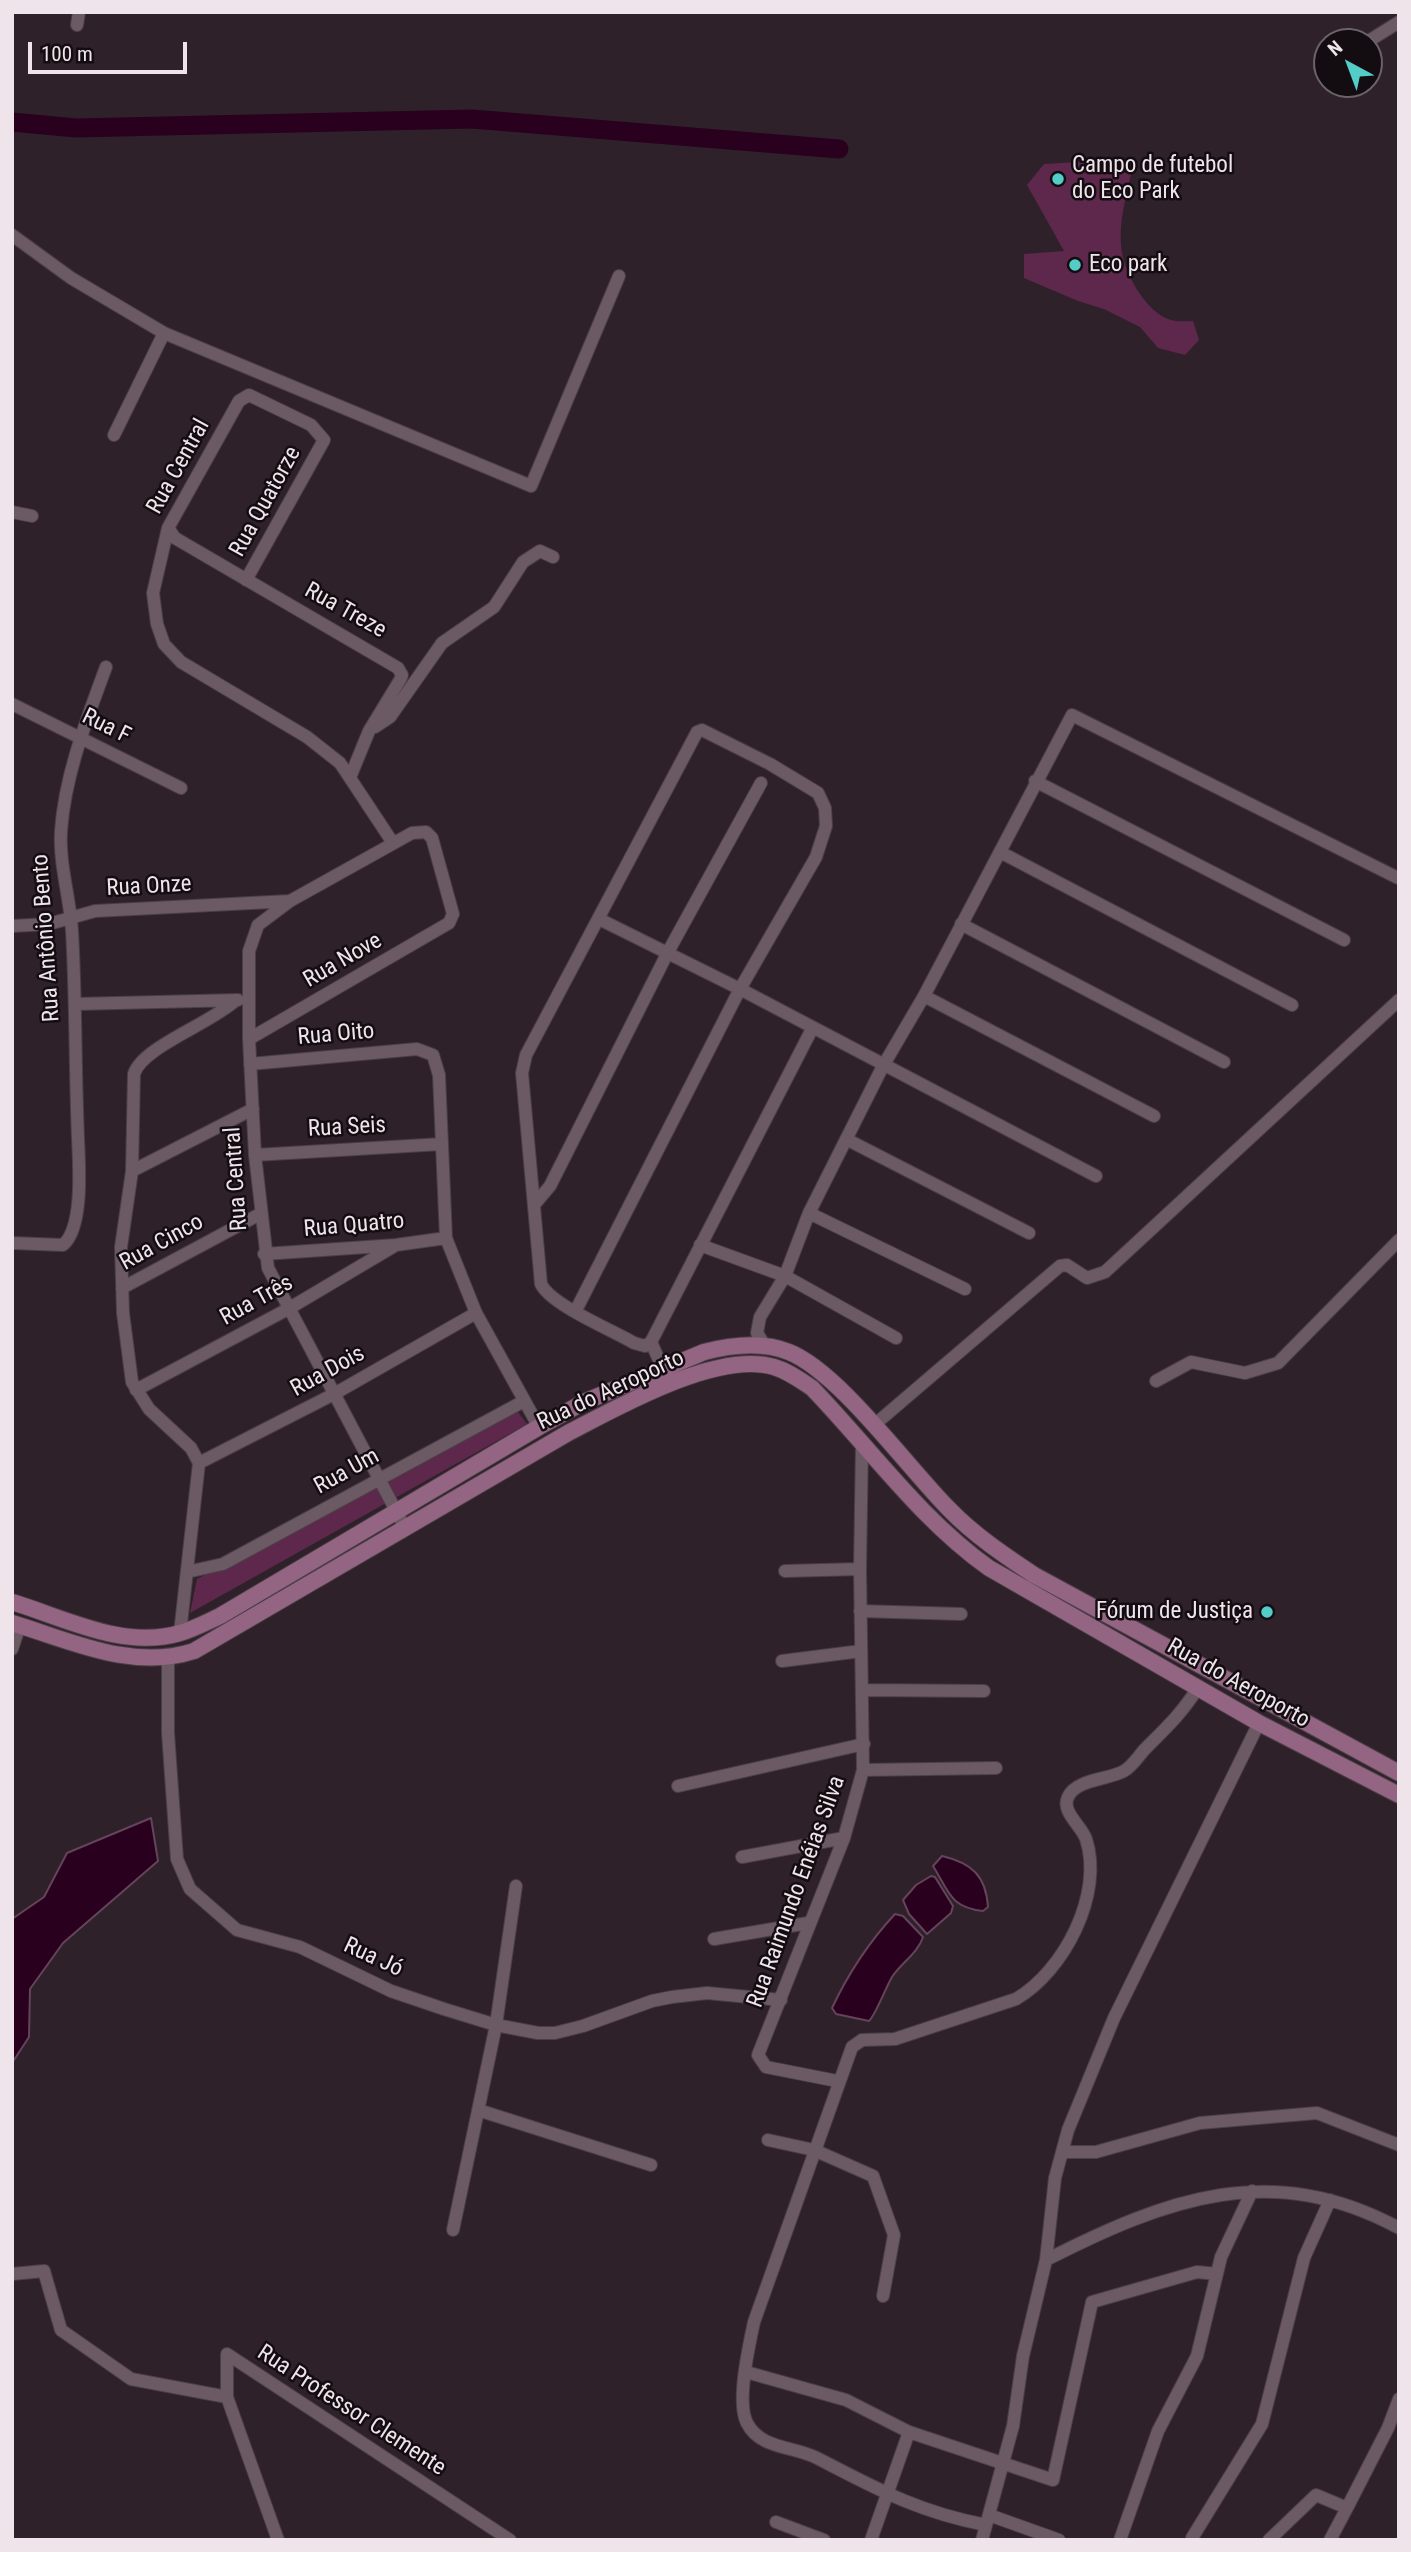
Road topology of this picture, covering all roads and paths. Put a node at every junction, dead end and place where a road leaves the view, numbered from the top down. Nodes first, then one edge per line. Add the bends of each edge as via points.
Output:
1 (1399, 22) edge
2 (1383, 32) edge
3 (12, 236) edge
4 (619, 276) dead end
5 (164, 333) junction
6 (114, 436) dead end
7 (322, 446) joint
8 (12, 512) edge
9 (32, 516) dead end
10 (168, 528) junction
11 (553, 557) dead end
12 (246, 580) junction
13 (106, 667) dead end
14 (12, 704) edge
15 (369, 731) junction
16 (80, 737) junction
17 (351, 775) junction
18 (1035, 781) junction
19 (761, 783) dead end
20 (181, 788) dead end
21 (393, 843) junction
22 (1000, 852) junction
23 (1398, 878) edge
24 (290, 901) junction
25 (71, 918) junction
26 (599, 919) junction
27 (961, 924) junction
28 (12, 926) edge
29 (1343, 940) dead end
30 (668, 952) junction
31 (740, 989) junction
32 (924, 996) junction
33 (243, 1000) junction
34 (1399, 1000) edge
35 (76, 1004) junction
36 (1292, 1005) dead end
37 (812, 1029) junction
38 (249, 1039) junction
39 (1224, 1062) dead end
40 (250, 1064) junction
41 (883, 1066) junction
42 (253, 1109) junction
43 (1154, 1116) dead end
44 (846, 1139) junction
45 (442, 1143) junction
46 (255, 1155) junction
47 (132, 1171) junction
48 (1096, 1176) dead end
49 (534, 1205) junction
50 (809, 1213) junction
51 (260, 1214) junction
52 (1029, 1233) dead end
53 (446, 1238) junction
54 (1399, 1240) edge
55 (12, 1243) edge
56 (396, 1245) junction
57 (700, 1245) junction
58 (264, 1254) junction
59 (785, 1276) junction
60 (122, 1288) junction
61 (965, 1289) dead end
62 (288, 1309) junction
63 (576, 1310) junction
64 (476, 1313) junction
65 (896, 1338) dead end
66 (651, 1342) junction
67 (765, 1346) junction
68 (663, 1369) junction
69 (1156, 1381) dead end
70 (136, 1390) junction
71 (334, 1394) junction
72 (524, 1401) junction
73 (873, 1426) junction
74 (539, 1427) junction
75 (862, 1443) junction
76 (199, 1463) junction
77 (379, 1478) junction
78 (933, 1492) junction
79 (918, 1505) junction
80 (396, 1511) junction
81 (405, 1528) junction
82 (860, 1569) junction
83 (785, 1571) dead end
84 (187, 1572) junction
85 (12, 1602) edge
86 (860, 1611) junction
87 (961, 1614) dead end
88 (16, 1624) edge
89 (180, 1633) junction
90 (12, 1649) edge
91 (861, 1651) junction
92 (168, 1658) junction
93 (782, 1661) dead end
94 (1198, 1688) junction
95 (863, 1690) junction
96 (984, 1691) dead end
97 (1301, 1721) junction
98 (1259, 1723) junction
99 (1294, 1741) junction
100 (864, 1744) junction
101 (996, 1768) dead end
102 (863, 1770) junction
103 (1399, 1773) edge
104 (678, 1786) dead end
105 (1399, 1795) edge
106 (844, 1838) junction
107 (742, 1857) dead end
108 (516, 1886) dead end
109 (808, 1923) junction
110 (714, 1939) dead end
111 (781, 2000) junction
112 (496, 2025) junction
113 (837, 2081) junction
114 (478, 2110) junction
115 (768, 2140) dead end
116 (1399, 2145) edge
117 (814, 2150) junction
118 (1062, 2152) junction
119 (651, 2165) dead end
120 (1252, 2191) junction
121 (1330, 2200) junction
122 (1399, 2228) edge
123 (453, 2230) dead end
124 (1046, 2260) junction
125 (12, 2274) edge
126 (1217, 2274) junction
127 (883, 2296) dead end
128 (746, 2372) junction
129 (227, 2398) junction
130 (1399, 2399) edge
131 (909, 2432) junction
132 (1004, 2462) junction
133 (885, 2495) junction
134 (1347, 2508) junction
135 (988, 2520) junction
136 (776, 2522) dead end
137 (1192, 2539) edge
138 (278, 2540) edge
139 (510, 2540) edge
140 (824, 2540) edge
141 (871, 2540) edge
142 (982, 2540) edge
143 (1059, 2540) edge
144 (1120, 2540) edge
145 (1269, 2540) edge
146 (1330, 2540) edge

1 - 2 street
3 - 5 street via 71,278
4 - 5 street via 531,486
5 - 6 street
7 - 10 street, Rua Central via 322,435 311,425 254,396 244,397
7 - 12 street, Rua Quatorze
8 - 9 street
10 - 12 street, Rua Treze via 176,538
10 - 17 street, Rua Central via 153,593 164,644 181,662 323,748
11 - 15 street via 540,551 523,562 494,607 442,643 390,716
12 - 15 street, Rua Treze via 398,668 400,680
13 - 16 street, Rua Antônio Bento
14 - 16 street, Rua F
15 - 17 street, Rua Treze
16 - 20 street, Rua F
16 - 25 street, Rua Antônio Bento via 61,829
17 - 21 street, Rua Central
18 - 22 street
18 - 23 street via 1068,718 1076,715
18 - 29 street
19 - 30 street
21 - 24 street, Rua Central
21 - 38 street, Rua Nove via 421,831 432,838 453,915 445,927
22 - 27 street
22 - 36 street
24 - 25 street, Rua Onze via 122,909
24 - 33 street, Rua Central via 258,925 252,936
25 - 28 street, Rua Onze
25 - 35 street, Rua Antônio Bento
26 - 30 street
26 - 31 street via 697,732 708,731 818,793 825,808 826,826 816,857
26 - 49 street via 526,1055 522,1073
27 - 32 street
27 - 39 street
30 - 31 street
30 - 49 street via 550,1186
31 - 37 street
31 - 63 street
32 - 41 street
32 - 43 street
33 - 35 street
33 - 38 street, Rua Central
33 - 47 street via 147,1054 136,1065
34 - 73 street via 1105,1272 1087,1278 1067,1265 1060,1266
35 - 55 street, Rua Antônio Bento via 74,1234 63,1245
37 - 41 street
37 - 57 street
38 - 40 street, Rua Central
40 - 42 street, Rua Central
40 - 45 street, Rua Oito via 425,1050 437,1064
41 - 44 street
41 - 48 street
42 - 46 street, Rua Central
42 - 47 street
44 - 50 street
44 - 52 street
45 - 46 street, Rua Seis
45 - 53 street
46 - 51 street, Rua Central
47 - 60 street via 121,1247
49 - 63 street via 541,1284 546,1293
50 - 59 street
50 - 61 street
51 - 58 street, Rua Central
51 - 60 street, Rua Cinco
53 - 56 street, Rua Quatro
53 - 64 street
54 - 69 street via 1278,1363 1245,1373 1191,1362
56 - 58 street, Rua Quatro
56 - 62 street, Rua Três
57 - 59 street
57 - 66 street
58 - 62 street, Rua Central
59 - 65 street
59 - 67 street via 760,1317 757,1333
60 - 70 street
62 - 70 street, Rua Três
62 - 71 street, Rua Central
63 - 66 street via 634,1343 645,1346
64 - 71 street, Rua Dois
64 - 72 street
66 - 68 street
67 - 68 main road, Rua do Aeroporto via 724,1347
67 - 73 main road, Rua do Aeroporto via 788,1351 820,1370
68 - 74 main road, Rua do Aeroporto via 584,1402
70 - 76 street via 149,1409 191,1448
71 - 76 street, Rua Dois
71 - 77 street, Rua Central
72 - 74 street
72 - 77 street, Rua Um
73 - 78 main road, Rua do Aeroporto
74 - 80 main road, Rua do Aeroporto
75 - 79 main road, Rua do Aeroporto
75 - 81 main road, Rua do Aeroporto via 812,1388 792,1375 761,1364 715,1368 627,1403 568,1433
75 - 82 street, Rua Raimundo Enéias Silva
76 - 84 street
77 - 80 street, Rua Central
77 - 84 street, Rua Um via 223,1564
78 - 79 main road
78 - 97 main road, Rua do Aeroporto via 986,1543 1034,1575
79 - 94 main road, Rua do Aeroporto via 989,1568
80 - 81 street, Rua Central
80 - 89 main road, Rua do Aeroporto via 220,1616
81 - 92 main road, Rua do Aeroporto via 204,1645
82 - 83 street
82 - 86 street, Rua Raimundo Enéias Silva
84 - 89 street
85 - 89 main road, Rua do Aeroporto via 118,1636 156,1638
86 - 87 street
86 - 91 street, Rua Raimundo Enéias Silva
88 - 90 street
88 - 92 main road, Rua do Aeroporto via 134,1659
91 - 93 street
91 - 95 street, Rua Raimundo Enéias Silva
92 - 112 street, Rua Jó via 177,1859 191,1889 237,1930 300,1947 391,1991
94 - 98 main road, Rua do Aeroporto
94 - 113 street via 1177,1720 1127,1769 1071,1790 1067,1809 1085,1837 1092,1879 1069,1943 1030,1991 895,2039 862,2040 852,2047
95 - 96 street
95 - 100 street, Rua Raimundo Enéias Silva
97 - 99 main road
97 - 103 main road, Rua do Aeroporto
98 - 99 main road, Rua do Aeroporto
98 - 118 street via 1114,2018
99 - 105 main road, Rua do Aeroporto
100 - 102 street, Rua Raimundo Enéias Silva
100 - 104 street
101 - 102 street
102 - 106 street, Rua Raimundo Enéias Silva
106 - 107 street
106 - 109 street, Rua Raimundo Enéias Silva
108 - 112 street
109 - 110 street
109 - 111 street, Rua Raimundo Enéias Silva
111 - 112 street, Rua Jó via 707,1993 652,2001 555,2033
111 - 113 street, Rua Raimundo Enéias Silva via 759,2061 766,2067
112 - 114 street
113 - 117 street
114 - 119 street
114 - 123 street
115 - 117 street
116 - 118 street via 1317,2112 1200,2123 1096,2152
117 - 127 street via 873,2176 894,2235
117 - 128 street via 754,2322
118 - 124 street
120 - 121 street
120 - 124 street via 1160,2208
120 - 126 street
121 - 122 street
121 - 137 street via 1304,2258 1262,2424
124 - 132 street
125 - 129 street via 44,2271 61,2330 131,2379
126 - 132 street via 1197,2272 1092,2302 1053,2480
126 - 144 street via 1197,2356 1158,2431
128 - 131 street via 846,2400
128 - 133 street via 743,2413 754,2434 764,2442 815,2457
129 - 138 street
129 - 139 street, Rua Professor Clemente via 227,2354
130 - 134 street
131 - 132 street
131 - 133 street
132 - 135 street
133 - 135 street via 955,2519
133 - 141 street
134 - 145 street via 1316,2495
134 - 146 street
135 - 142 street
135 - 143 street
136 - 140 street

